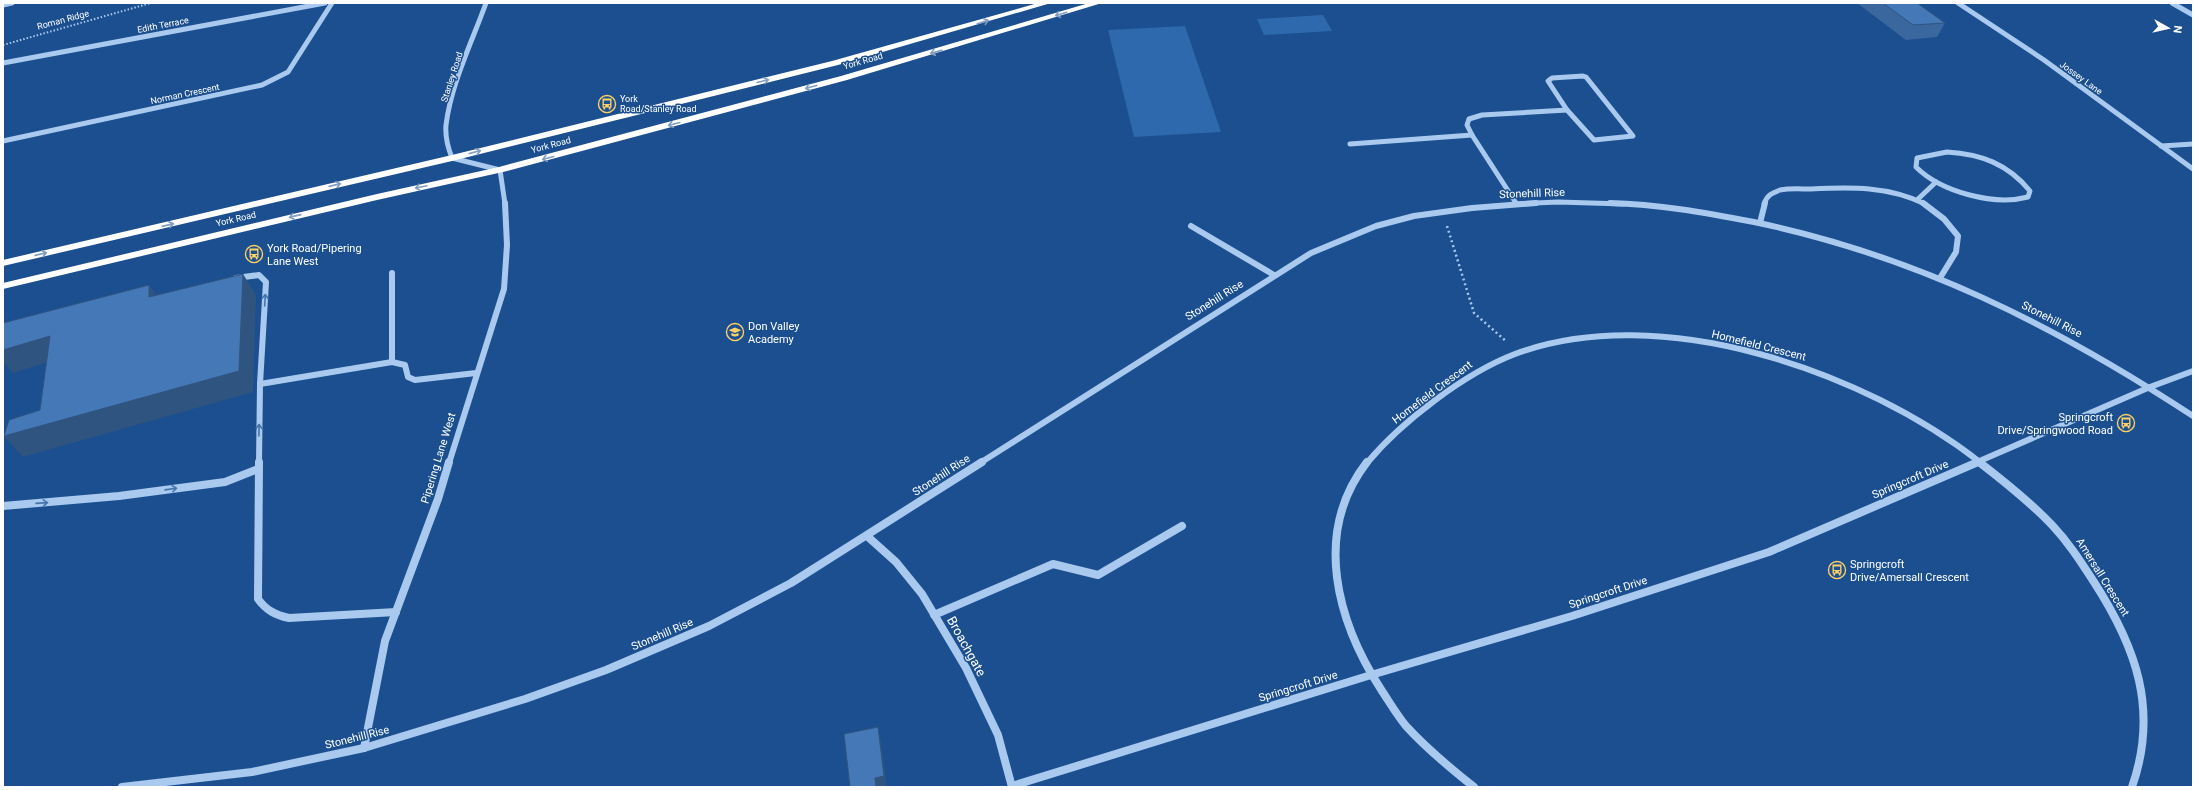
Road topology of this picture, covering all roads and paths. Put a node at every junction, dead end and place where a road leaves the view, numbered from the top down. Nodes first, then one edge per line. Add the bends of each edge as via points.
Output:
1 (10, 3) edge
2 (151, 3) edge
3 (325, 3) edge
4 (332, 3) edge
5 (486, 3) edge
6 (1047, 3) edge
7 (1098, 3) edge
8 (1958, 3) edge
9 (2172, 3) edge
10 (3, 5) edge
11 (2193, 15) edge
12 (3, 45) edge
13 (3, 63) edge
14 (1568, 110) junction
15 (1472, 135) junction
16 (3, 141) edge
17 (1350, 144) dead end
18 (2193, 144) edge
19 (2161, 146) junction
20 (452, 158) junction
21 (2193, 169) edge
22 (500, 170) junction
23 (1936, 182) junction
24 (1917, 200) junction
25 (1516, 203) junction
26 (1435, 213) junction
27 (1760, 223) junction
28 (1191, 226) dead end
29 (3, 263) edge
30 (392, 273) dead end
31 (1274, 275) junction
32 (1940, 278) junction
33 (231, 279) edge
34 (3, 286) edge
35 (1519, 353) junction
36 (392, 362) junction
37 (2193, 371) edge
38 (476, 373) junction
39 (260, 384) junction
40 (2150, 387) junction
41 (2193, 416) edge
42 (1979, 462) junction
43 (258, 469) junction
44 (3, 506) edge
45 (1182, 526) dead end
46 (867, 536) junction
47 (396, 612) junction
48 (934, 615) junction
49 (1371, 675) junction
50 (364, 748) junction
51 (122, 787) edge
52 (1012, 787) edge
53 (1474, 787) edge
54 (2132, 787) edge

1 - 10 street
2 - 12 path, Roman Ridge
3 - 13 street, Edith Terrace
4 - 16 street, Norman Crescent via 288,72 262,85
5 - 20 street, Stanley Road via 455,88 446,126
20 -> 6 highway, York Road via 835,63
7 -> 22 highway, York Road via 851,76
8 - 19 street, Jossey Lane via 2044,60
9 - 11 street
14 - 14 street via 1548,81 1552,78 1586,78 1632,136 1594,140
14 - 15 street via 1482,115 1469,119 1467,125
15 - 17 street
15 - 25 street
18 - 19 street
19 - 21 street, Jossey Lane
20 - 22 street
29 -> 20 highway, York Road
22 -> 34 highway, York Road
22 - 38 street, Pipering Lane West via 504,191 506,245 504,289
23 - 23 street via 1916,167 1917,158 1941,153 1959,153 1984,158 2014,172 2030,191 2028,197 2019,200 2000,200 1975,196
23 - 24 street
24 - 27 street via 1893,191 1850,186 1777,190 1766,198
24 - 32 street via 1941,215 1958,236 1956,252
25 - 26 street, Stonehill Rise via 1467,207
25 - 27 street, Stonehill Rise via 1630,204 1685,210
26 - 31 street, Stonehill Rise via 1387,223 1349,236 1311,253
26 - 35 path via 1446,223 1474,313
27 - 32 street, Stonehill Rise via 1871,253
28 - 31 street
30 - 36 street
31 - 46 street, Stonehill Rise
32 - 40 street, Stonehill Rise via 2068,339
39 -> 33 street via 266,282 259,275
35 - 42 street, Homefield Crescent via 1551,344 1612,337 1698,341 1731,348 1819,372 1867,394 1944,436
35 - 49 street, Homefield Crescent via 1487,365 1458,384 1375,453 1353,483 1342,511 1336,540 1337,583 1347,624
36 - 38 street via 405,365 408,377 415,380
36 - 39 street
37 - 40 street, Springcroft Drive
38 - 47 street, Pipering Lane West via 438,500
43 -> 39 street
40 - 41 street, Stonehill Rise
40 - 42 street, Springcroft Drive
42 - 49 street, Springcroft Drive via 1769,552 1572,616
42 - 54 street, Amersall Crescent via 2041,514 2069,544 2118,621 2143,694 2144,738
44 -> 43 street via 119,496 225,482
43 - 47 street via 258,599 266,611 289,618
45 - 48 street via 1098,575 1052,564
46 - 48 street, Broachgate via 896,562 922,594
46 - 50 street, Stonehill Rise via 791,583 710,626 620,664 526,700
47 - 50 street, Pipering Lane West via 385,641
48 - 52 street, Broachgate via 966,668 998,734
49 - 52 street, Springcroft Drive
49 - 53 street via 1409,730
50 - 51 street, Stonehill Rise via 252,772

